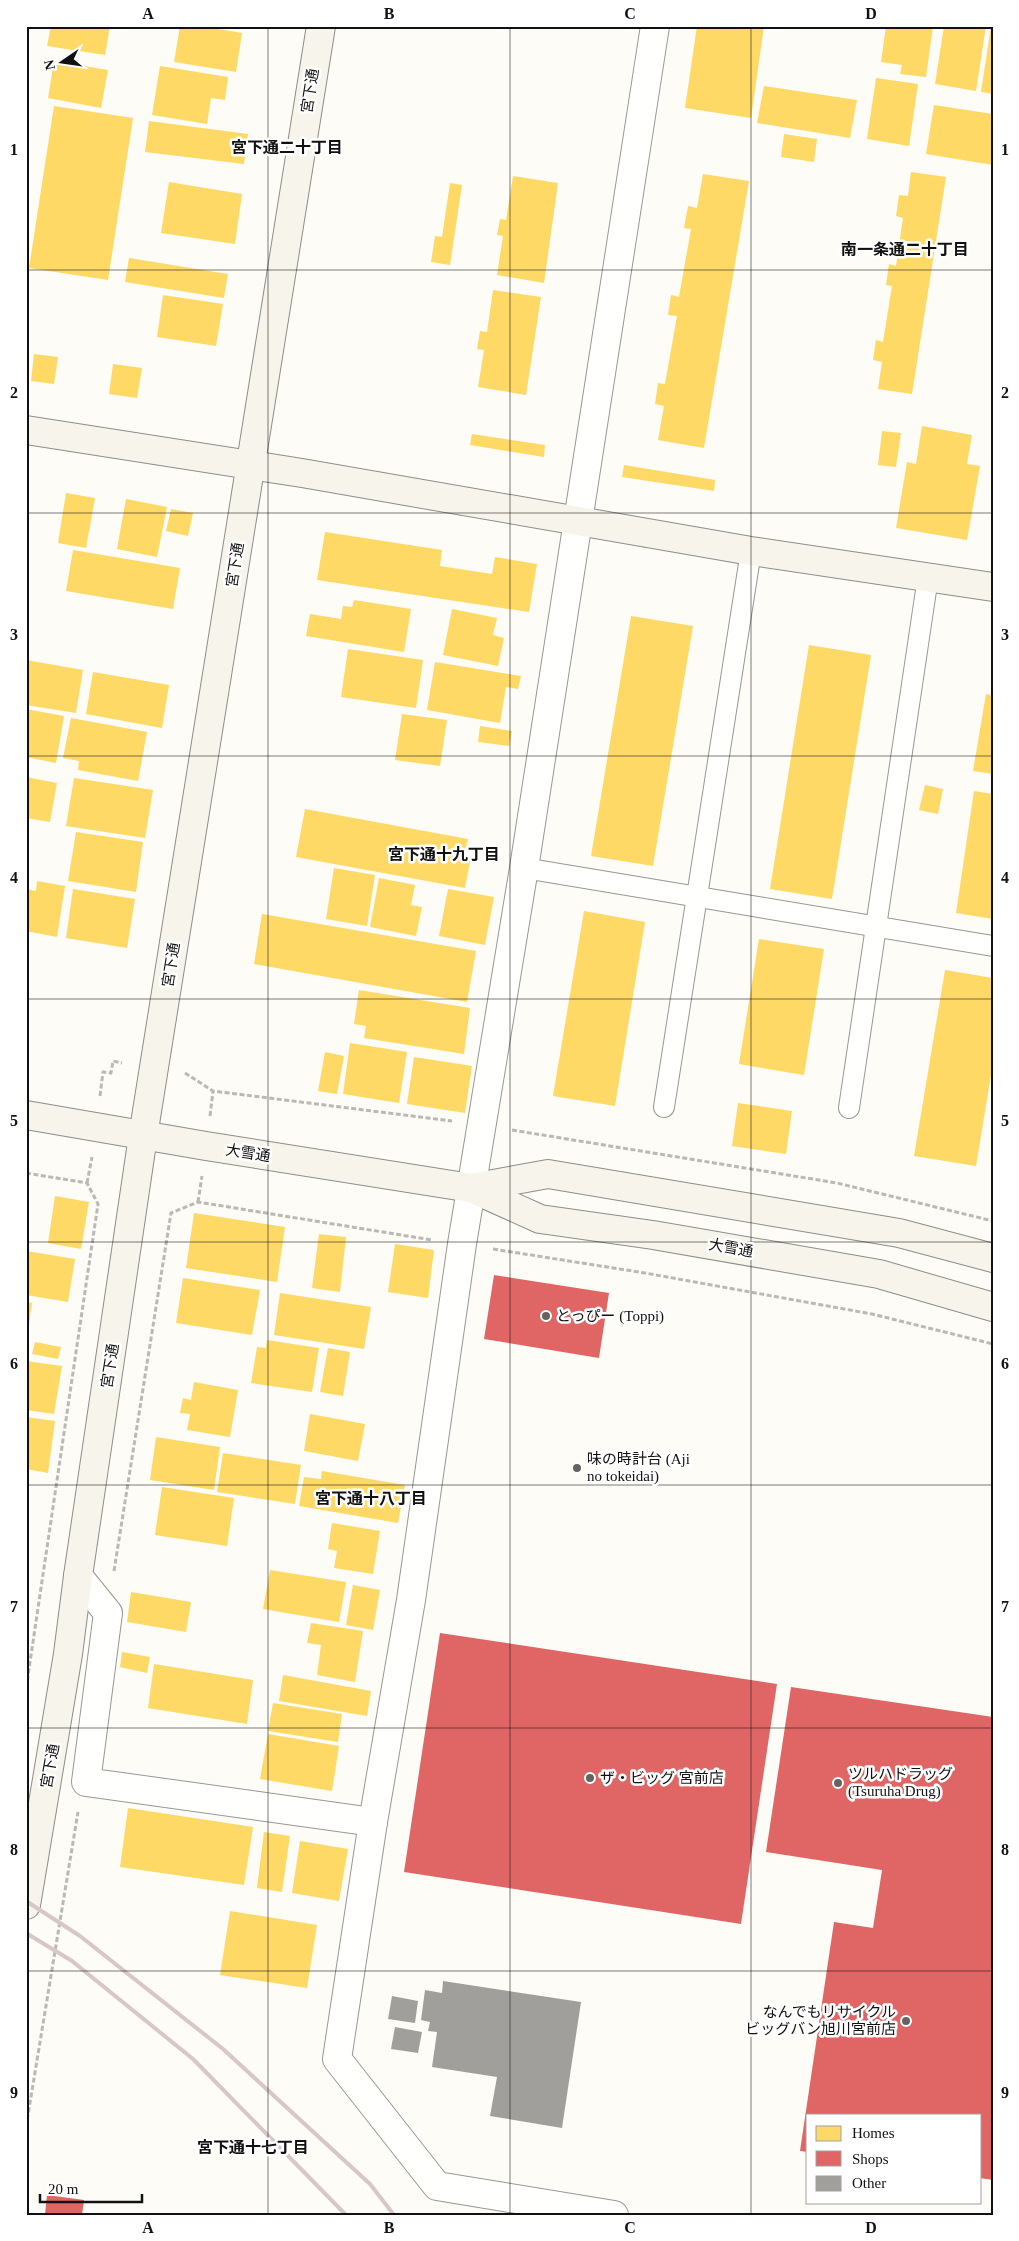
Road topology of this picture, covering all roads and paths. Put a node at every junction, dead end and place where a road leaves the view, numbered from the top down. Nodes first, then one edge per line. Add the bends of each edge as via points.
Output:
1 (321, 26) edge
2 (655, 26) edge
3 (26, 430) edge
4 (251, 465) junction
5 (578, 520) junction
6 (751, 550) junction
7 (928, 577) junction
8 (993, 587) edge
9 (524, 868) junction
10 (696, 898) junction
11 (878, 926) junction
12 (993, 946) edge
13 (113, 1061) dead end
14 (103, 1072) dead end
15 (184, 1073) dead end
16 (664, 1107) dead end
17 (849, 1108) dead end
18 (26, 1115) edge
19 (481, 1125) junction
20 (143, 1136) junction
21 (26, 1173) edge
22 (471, 1188) junction
23 (993, 1221) edge
24 (993, 1258) edge
25 (993, 1307) edge
26 (78, 1576) junction
27 (26, 1689) edge
28 (86, 1782) junction
29 (373, 1822) junction
30 (26, 1905) edge
31 (26, 2127) edge
32 (614, 2215) edge

1 - 4 street, 宮下通
2 - 5 street
3 - 4 street
4 - 5 street
4 - 20 street, 宮下通
5 - 6 street
5 - 9 street
6 - 7 street
6 - 10 lane
7 - 8 street
7 - 11 lane
9 - 10 lane
9 - 19 street
10 - 11 lane
10 - 16 lane
11 - 12 lane
11 - 17 lane
13 - 14 path via 111,1073
15 - 19 path via 213,1091
18 - 20 street, 大雪通
19 - 22 street
19 - 23 path via 837,1183
20 - 22 street, 大雪通
20 - 26 street, 宮下通
21 - 27 path via 87,1183 98,1204
22 - 24 street, 大雪通 via 548,1174 899,1233
22 - 25 street, 大雪通 via 540,1219 879,1274
22 - 29 street via 411,1600
26 - 28 street via 108,1613
26 - 30 street, 宮下通
28 - 29 street
28 - 31 path via 76,1818
29 - 32 street via 337,2059 437,2186

